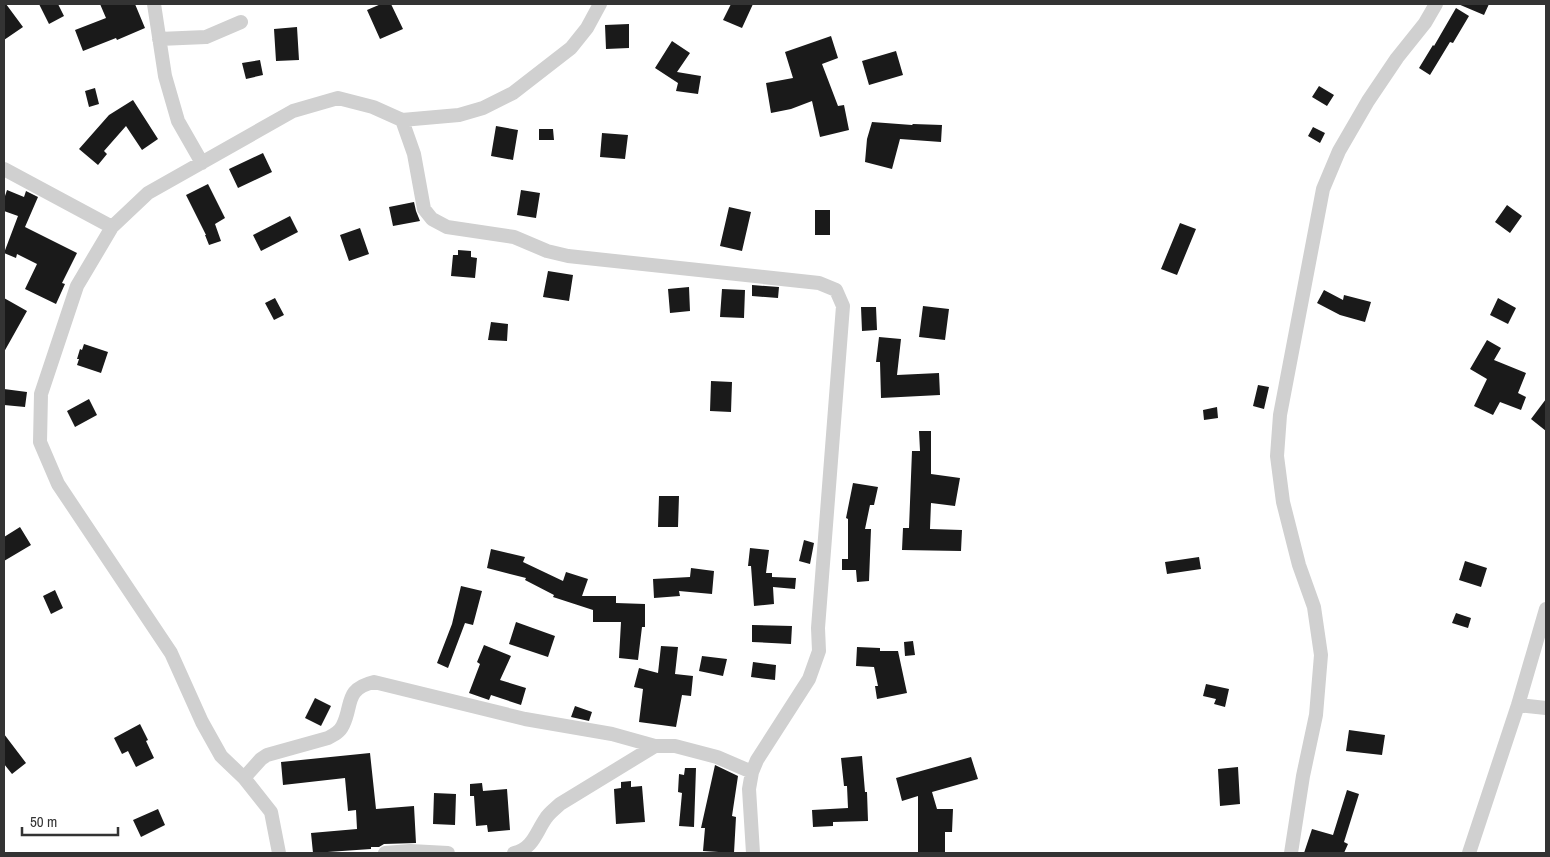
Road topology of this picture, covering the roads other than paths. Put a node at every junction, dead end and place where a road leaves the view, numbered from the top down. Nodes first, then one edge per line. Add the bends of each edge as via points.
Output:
1 (154, 4) edge
2 (600, 4) edge
3 (1436, 4) edge
4 (241, 22) dead end
5 (159, 39) junction
6 (402, 120) junction
7 (202, 163) junction
8 (4, 169) edge
9 (112, 227) junction
10 (1546, 609) edge
11 (1518, 705) junction
12 (1546, 708) edge
13 (654, 746) junction
14 (752, 772) junction
15 (244, 778) junction
16 (279, 853) edge
17 (385, 853) edge
18 (448, 853) edge
19 (514, 853) edge
20 (753, 853) edge
21 (1291, 853) edge
22 (1469, 853) edge

1 - 5 street
2 - 6 street via 572,48 513,92 483,108 459,115
3 - 21 street via 1368,101 1339,151 1323,189 1280,415 1277,456 1283,502 1314,607 1321,655 1316,715
4 - 5 street via 206,37
5 - 7 street via 165,76 178,121
6 - 7 street via 373,106 338,98 293,111
6 - 14 street via 414,154 424,209 432,219 447,227 514,237 568,256 819,283 836,290 843,306 818,651 809,679
7 - 9 street via 148,193
8 - 9 street
9 - 15 street via 77,286 41,394 40,442 58,484 171,653 221,756
10 - 11 street
11 - 12 street
11 - 22 street
13 - 14 street via 675,746 708,754
13 - 15 street via 374,682 356,690 343,727 336,734 268,755
13 - 19 street via 560,804 550,813 528,847
14 - 20 street via 749,790
15 - 16 street via 271,812
17 - 18 street

